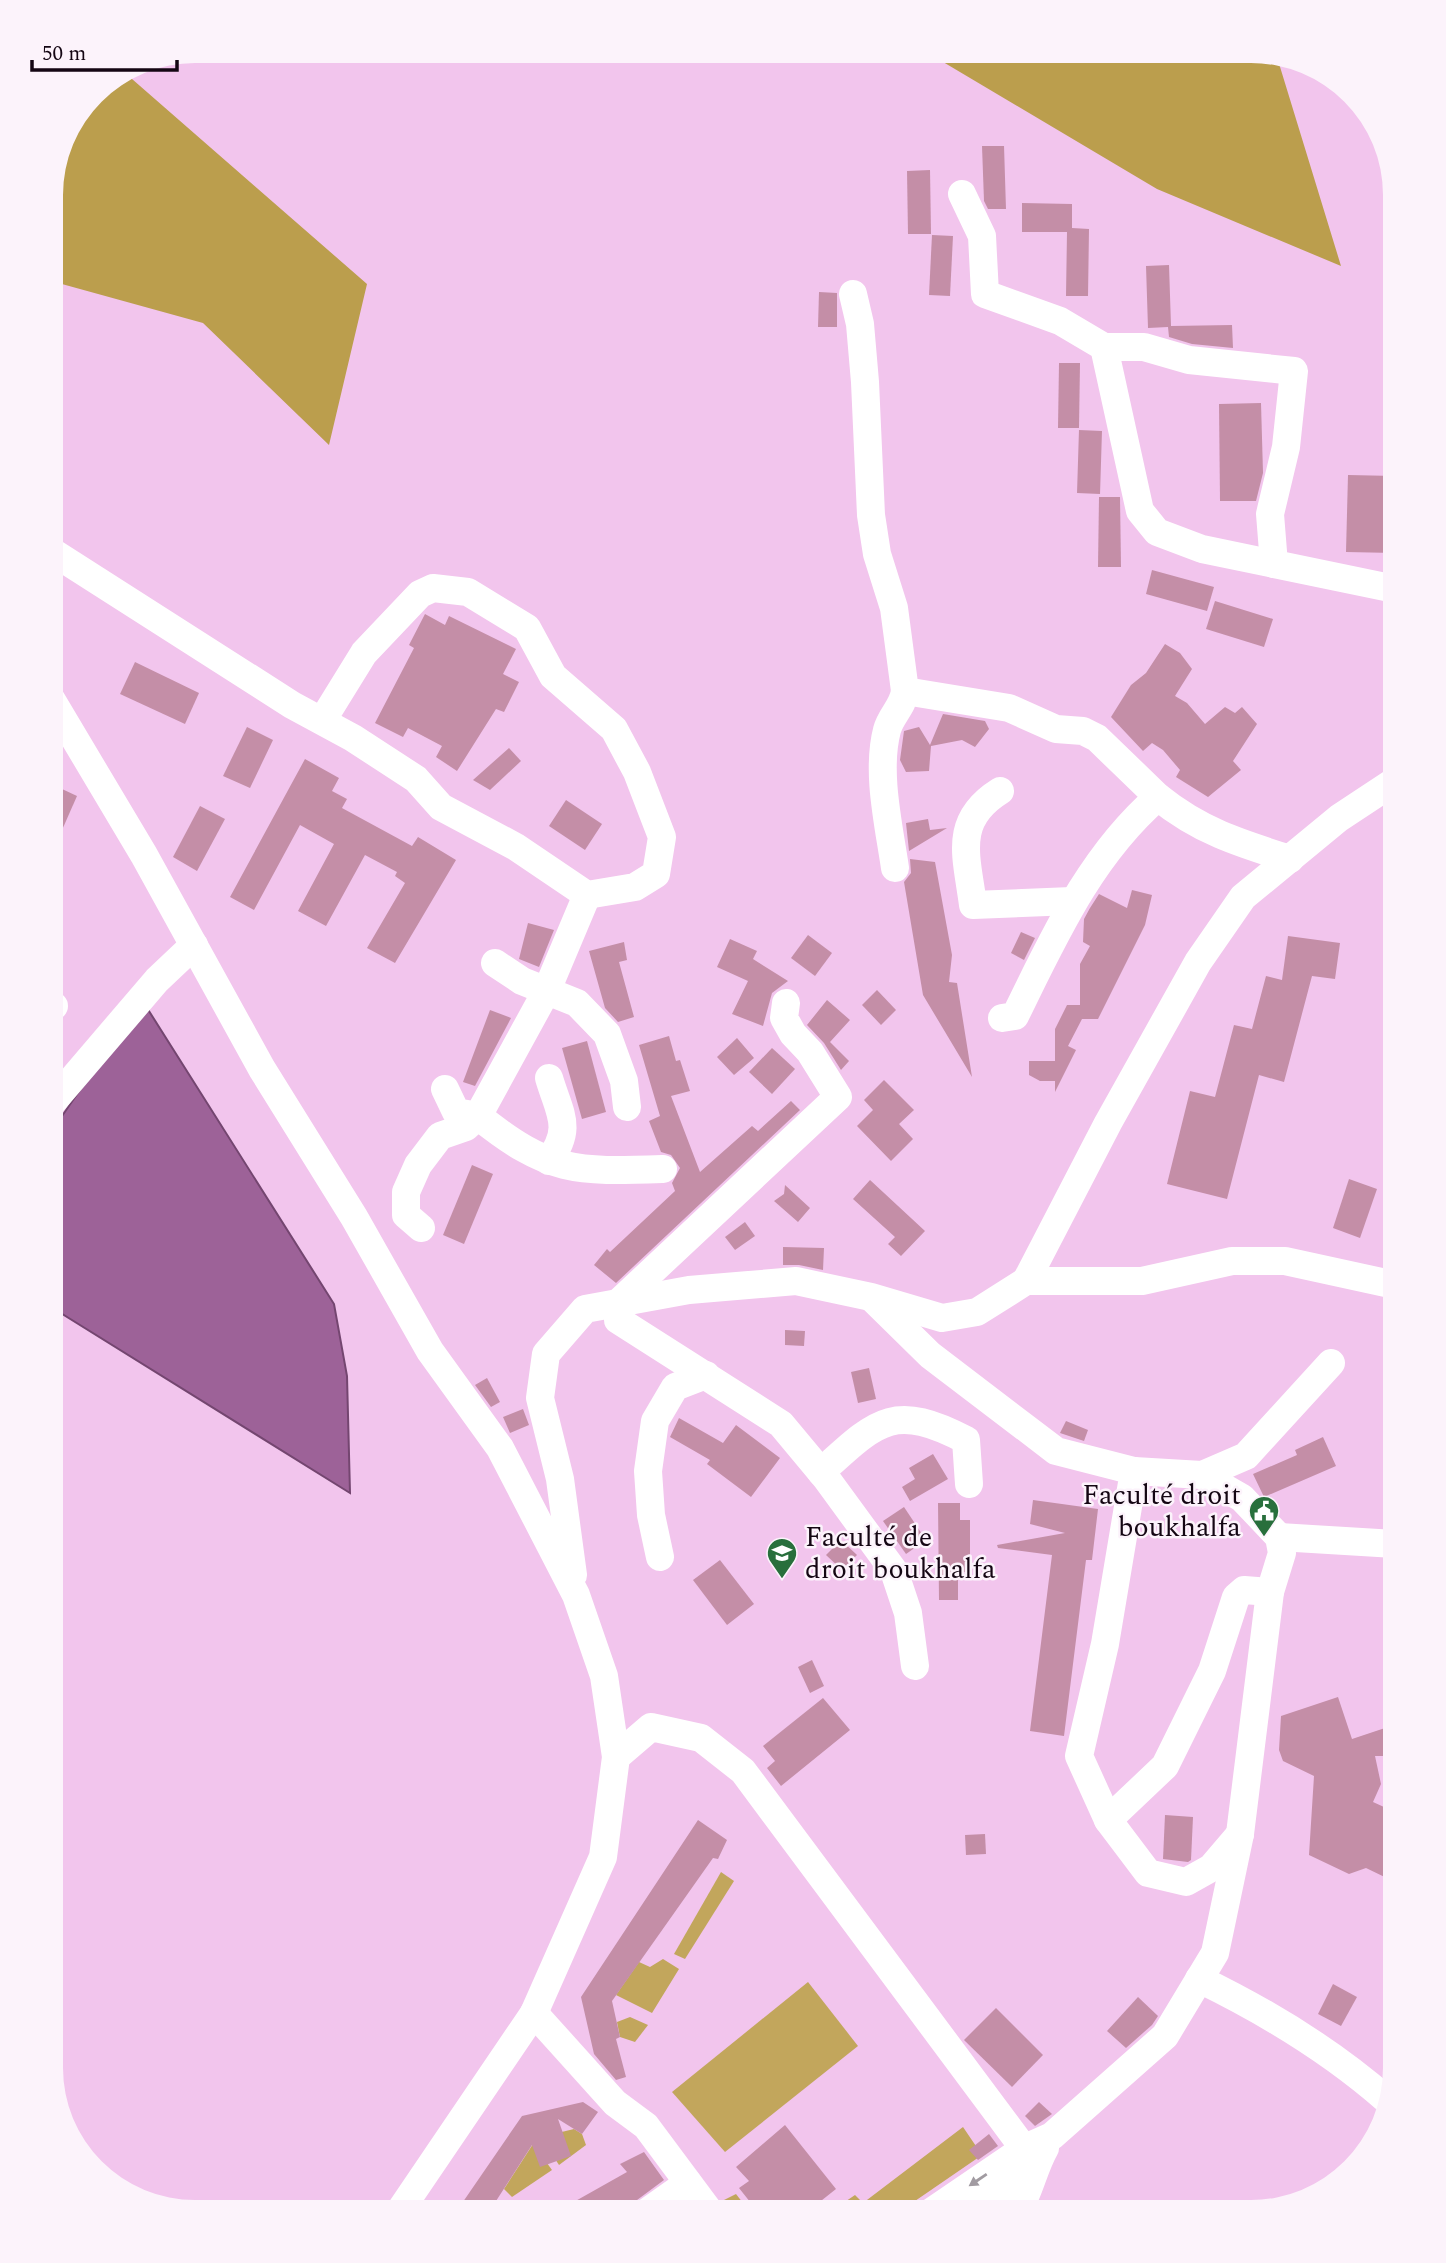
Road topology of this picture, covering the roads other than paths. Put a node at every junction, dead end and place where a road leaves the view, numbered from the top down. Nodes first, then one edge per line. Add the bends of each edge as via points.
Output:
1 (962, 194) dead end
2 (853, 294) dead end
3 (1104, 347) junction
4 (63, 559) edge
5 (1274, 564) junction
6 (1383, 587) edge
7 (905, 691) junction
8 (63, 719) edge
9 (321, 721) junction
10 (1383, 788) edge
11 (999, 792) dead end
12 (1158, 797) junction
13 (1290, 859) junction
14 (895, 868) dead end
15 (587, 895) junction
16 (1072, 901) junction
17 (194, 945) junction
18 (495, 963) dead end
19 (547, 990) junction
20 (786, 1003) dead end
21 (1002, 1018) dead end
22 (549, 1078) dead end
23 (445, 1089) dead end
24 (63, 1090) edge
25 (627, 1107) dead end
26 (478, 1116) junction
27 (549, 1161) junction
28 (663, 1169) dead end
29 (421, 1228) dead end
30 (1026, 1281) junction
31 (1383, 1282) edge
32 (871, 1297) junction
33 (618, 1303) junction
34 (1331, 1363) dead end
35 (706, 1375) junction
36 (1134, 1471) junction
37 (821, 1472) junction
38 (1202, 1475) junction
39 (969, 1484) dead end
40 (1279, 1537) junction
41 (1383, 1543) edge
42 (660, 1558) dead end
43 (1270, 1592) junction
44 (576, 1595) junction
45 (915, 1666) dead end
46 (616, 1757) junction
47 (1108, 1820) junction
48 (1240, 1834) junction
49 (1199, 1979) junction
50 (534, 2013) junction
51 (1380, 2094) edge
52 (1030, 2156) junction
53 (688, 2183) junction
54 (407, 2200) edge
55 (664, 2200) edge
56 (701, 2200) edge
57 (952, 2200) edge
58 (980, 2200) edge
59 (1024, 2200) edge

1 - 3 street via 982,236 985,294 1060,321
2 - 7 street via 860,324 877,554 894,608
3 - 5 street via 1140,511 1157,532 1202,549
3 - 5 street via 1143,347 1189,360 1294,371 1286,447 1270,514
4 - 9 street
5 - 6 street
7 - 12 street via 1009,708 1056,729 1083,730
7 - 14 street via 886,732 884,795
8 - 17 street
9 - 15 street via 416,779 441,807 516,847
9 - 15 street via 363,653 420,594 433,588 468,592 501,610 527,628 553,676 614,729 637,772 662,837 656,874 635,887
10 - 13 street
11 - 16 street via 980,804 965,839 973,905
12 - 13 street via 1220,837
12 - 16 street via 1128,823
13 - 30 street via 1243,897 1198,962
15 - 19 street
16 - 21 street via 1015,1016
17 - 24 street via 157,980
17 - 44 street via 262,1069 430,1351 500,1448
18 - 19 street via 522,981
19 - 25 street via 577,1003 607,1034 624,1081
19 - 26 street
20 - 33 street via 784,1018 838,1097
22 - 27 street via 564,1130 563,1141
23 - 26 street via 456,1112
26 - 27 street via 526,1151
26 - 29 street via 466,1127 440,1136 418,1165 405,1192 405,1215
27 - 28 street via 595,1171
30 - 31 street via 1142,1281 1232,1261 1285,1261
30 - 32 street via 977,1312 942,1318
32 - 33 street via 796,1281 689,1290
32 - 36 street via 930,1355 1056,1451
33 - 35 street via 618,1320
33 - 44 street via 585,1309 546,1353 540,1398 560,1479
34 - 38 street via 1245,1456
35 - 37 street via 781,1424
35 - 42 street via 675,1387 655,1421 648,1471
36 - 38 street
36 - 47 street via 1105,1644 1079,1756
37 - 39 street via 862,1434 898,1418 937,1425 966,1440
37 - 45 street via 894,1571 908,1612
38 - 40 street via 1242,1498
40 - 41 street
40 - 43 street via 1282,1553
43 - 47 street via 1244,1590 1236,1597 1212,1671 1166,1766
43 - 48 street
44 - 46 street via 604,1676
46 - 50 street via 603,1857
46 - 52 street via 651,1727 701,1738 743,1771
47 - 48 street via 1148,1873 1185,1882 1211,1868
48 - 49 street via 1215,1952
49 - 51 street via 1250,2004 1347,2065
49 - 52 street via 1165,2036
50 - 53 street via 615,2103 646,2126
50 - 54 street
52 -> 57 street
52 - 58 street
52 - 59 street
53 - 55 street
53 - 56 street

